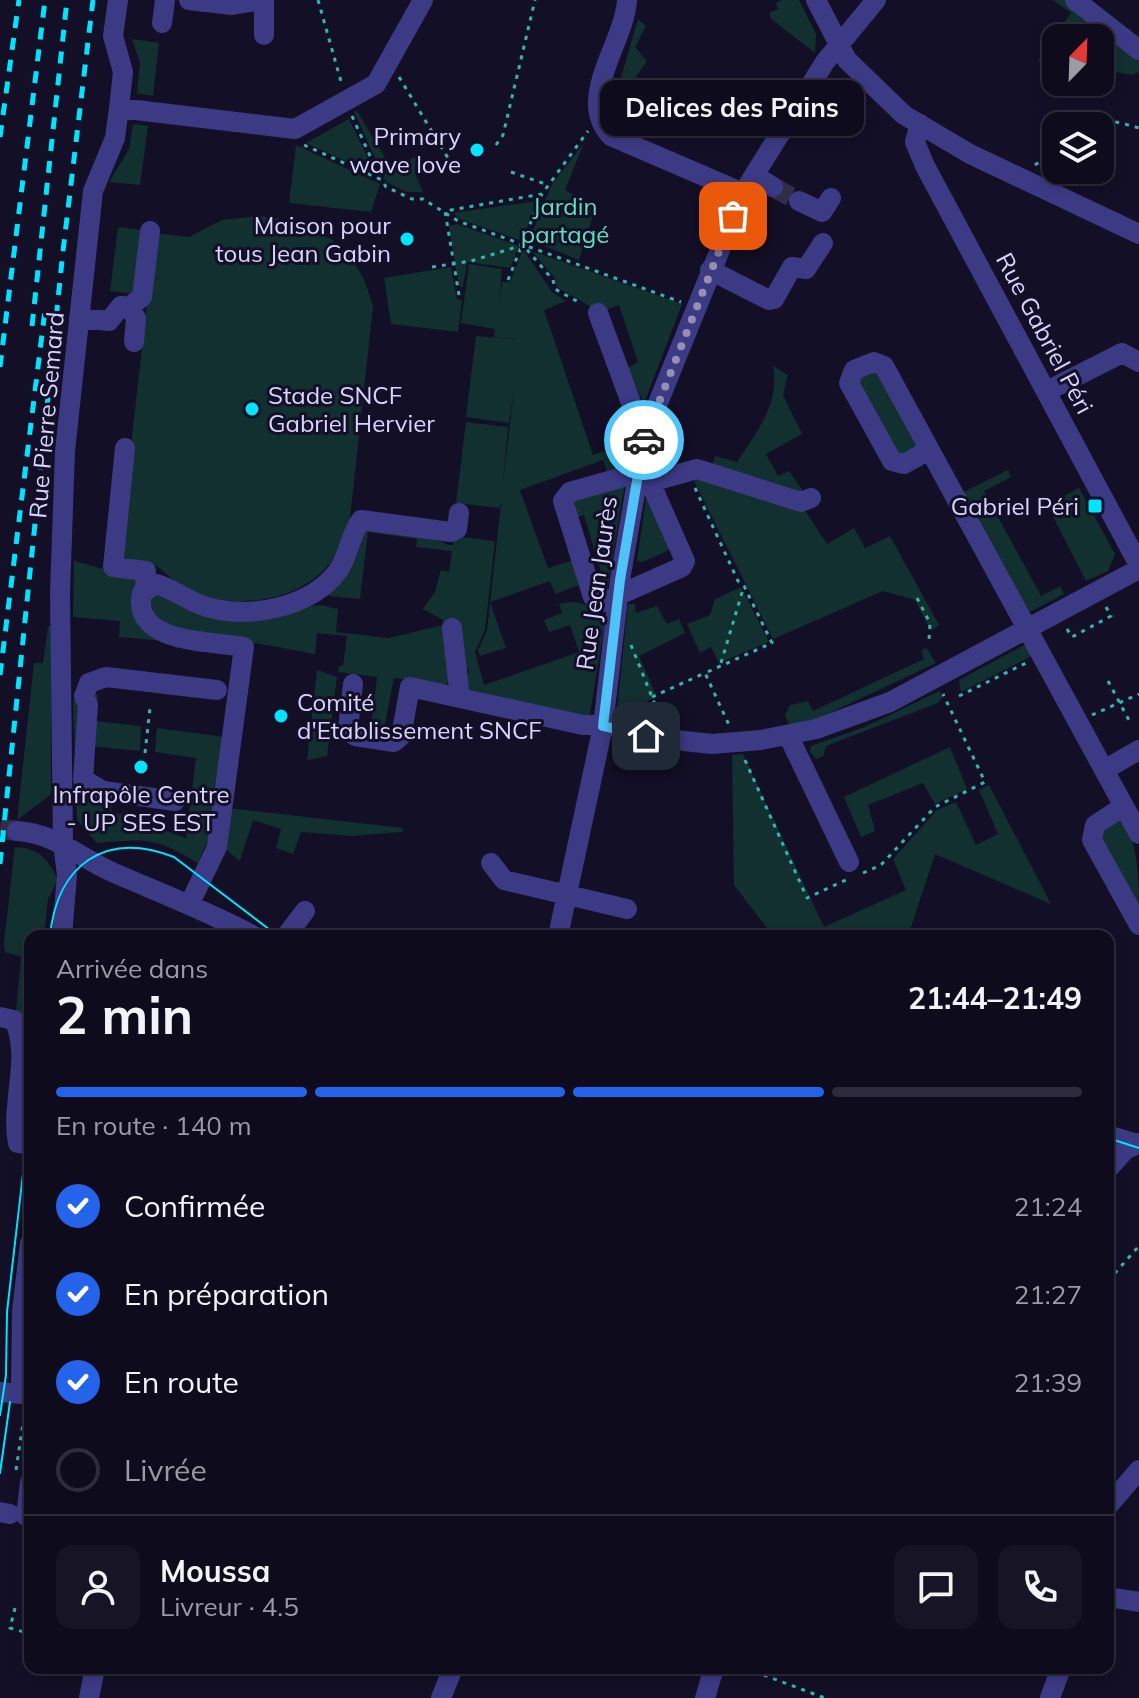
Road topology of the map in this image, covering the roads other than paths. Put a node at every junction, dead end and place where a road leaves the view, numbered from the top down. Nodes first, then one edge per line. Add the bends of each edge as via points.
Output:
1 (118, 0) edge
2 (165, 0) edge
3 (189, 0) edge
4 (263, 0) edge
5 (423, 0) edge
6 (627, 0) edge
7 (816, 0) edge
8 (876, 0) edge
9 (1075, 0) edge
10 (162, 23) dead end
11 (264, 35) dead end
12 (839, 45) junction
13 (1139, 50) edge
14 (119, 108) junction
15 (920, 124) junction
16 (749, 184) junction
17 (773, 187) tunnel mouth
18 (831, 198) dead end
19 (799, 201) tunnel mouth
20 (150, 231) dead end
21 (1139, 234) edge
22 (823, 243) dead end
23 (710, 270) junction
24 (129, 307) junction
25 (598, 313) road end
26 (79, 318) junction
27 (134, 342) dead end
28 (1125, 350) edge
29 (1047, 391) junction
30 (650, 422) junction
31 (125, 448) dead end
32 (927, 451) junction
33 (643, 480) junction
34 (811, 498) dead end
35 (459, 513) dead end
36 (1139, 567) edge
37 (145, 589) junction
38 (618, 597) junction
39 (452, 628) dead end
40 (1028, 629) junction
41 (353, 684) dead end
42 (217, 690) dead end
43 (74, 694) junction
44 (460, 698) junction
45 (603, 726) junction
46 (788, 735) junction
47 (1139, 750) edge
48 (1104, 770) junction
49 (175, 801) dead end
50 (1124, 806) junction
51 (17, 831) tunnel mouth
52 (1139, 834) edge
53 (63, 843) junction
54 (849, 862) dead end
55 (491, 863) dead end
56 (566, 894) junction
57 (190, 903) junction
58 (627, 909) dead end
59 (305, 911) dead end
60 (1139, 925) edge
61 (222, 928) edge
62 (62, 930) edge
63 (291, 930) edge
64 (559, 930) edge
65 (0, 1017) edge
66 (1114, 1138) edge
67 (24, 1144) edge
68 (1135, 1150) edge
69 (1114, 1165) edge
70 (24, 1352) edge
71 (19, 1398) edge
72 (1139, 1470) edge
73 (23, 1477) edge
74 (1114, 1499) edge
75 (12, 1514) edge
76 (1114, 1598) edge
77 (1139, 1602) edge
78 (94, 1674) edge
79 (451, 1674) edge
80 (712, 1674) edge
81 (1059, 1674) edge
82 (89, 1698) edge
83 (441, 1698) edge
84 (705, 1698) edge
85 (1050, 1698) edge

1 - 14 street, Rue Pierre Semard via 113,36 123,72
2 - 10 street
3 - 4 street via 232,5
4 - 11 street
5 - 14 street via 376,84 298,128
6 - 16 street via 596,105 600,122 611,136
7 - 12 street
8 - 12 street, Rue Jean Jaurès
9 - 13 street
12 - 15 street via 876,92
12 - 16 street, Rue Jean Jaurès
14 - 26 street, Rue Pierre Semard via 115,138 95,180
15 - 21 street
15 - 29 street, Rue Gabriel Péri via 914,135 921,158
16 - 17 street
16 - 23 street, Rue Jean Jaurès
18 - 19 street via 822,212
20 - 24 street via 142,297
22 - 23 street via 806,269 792,267 774,299
23 - 30 street, Rue Jean Jaurès
24 - 26 street via 121,306 109,321
24 - 27 street via 136,318
25 - 30 street via 637,419
26 - 43 street, Rue Pierre Semard via 65,451 60,593
28 - 29 street
29 - 36 street, Rue Gabriel Péri
30 - 33 street, Rue Jean Jaurès
31 - 37 street via 113,567 146,571
32 - 32 street via 884,366 874,362 854,370 849,383 892,461 904,464
32 - 40 street
33 - 34 street via 697,469 801,502
33 - 38 street, Rue Jean Jaurès
33 - 38 street via 685,561
33 - 38 street via 627,476 570,492 563,501 593,597 603,602
35 - 37 street via 457,529 451,532 361,520 337,572 291,605 231,613 204,607 164,586
36 - 40 street
37 - 57 street via 140,604 154,628 244,647 217,847
38 - 45 street, Rue Jean Jaurès
39 - 44 street
40 - 46 street via 890,702
40 - 48 street
41 - 44 street via 348,729 355,736 394,742 401,736 410,687
42 - 43 street via 106,677
43 - 49 street via 88,705 83,779 103,791
43 - 53 street, Rue Pierre Semard
44 - 45 street
45 - 46 street via 666,739
45 - 56 street, Rue Jean Jaurès
46 - 54 street
47 - 48 street
48 - 50 street
50 - 52 street
50 - 60 street via 1095,825 1092,840
51 - 53 street
53 - 57 street via 87,860
53 - 62 street, Rue Pierre Semard via 67,875
55 - 56 street via 504,880
56 - 58 street
56 - 64 street, Rue Jean Jaurès
57 - 61 street
59 - 63 street
65 - 67 street via 14,1020 18,1029 16,1132 18,1143
66 - 68 street
68 - 69 street
70 - 71 street
72 - 74 street
73 - 75 street
76 - 77 street
78 - 82 street
79 - 83 street
80 - 84 street
81 - 85 street

